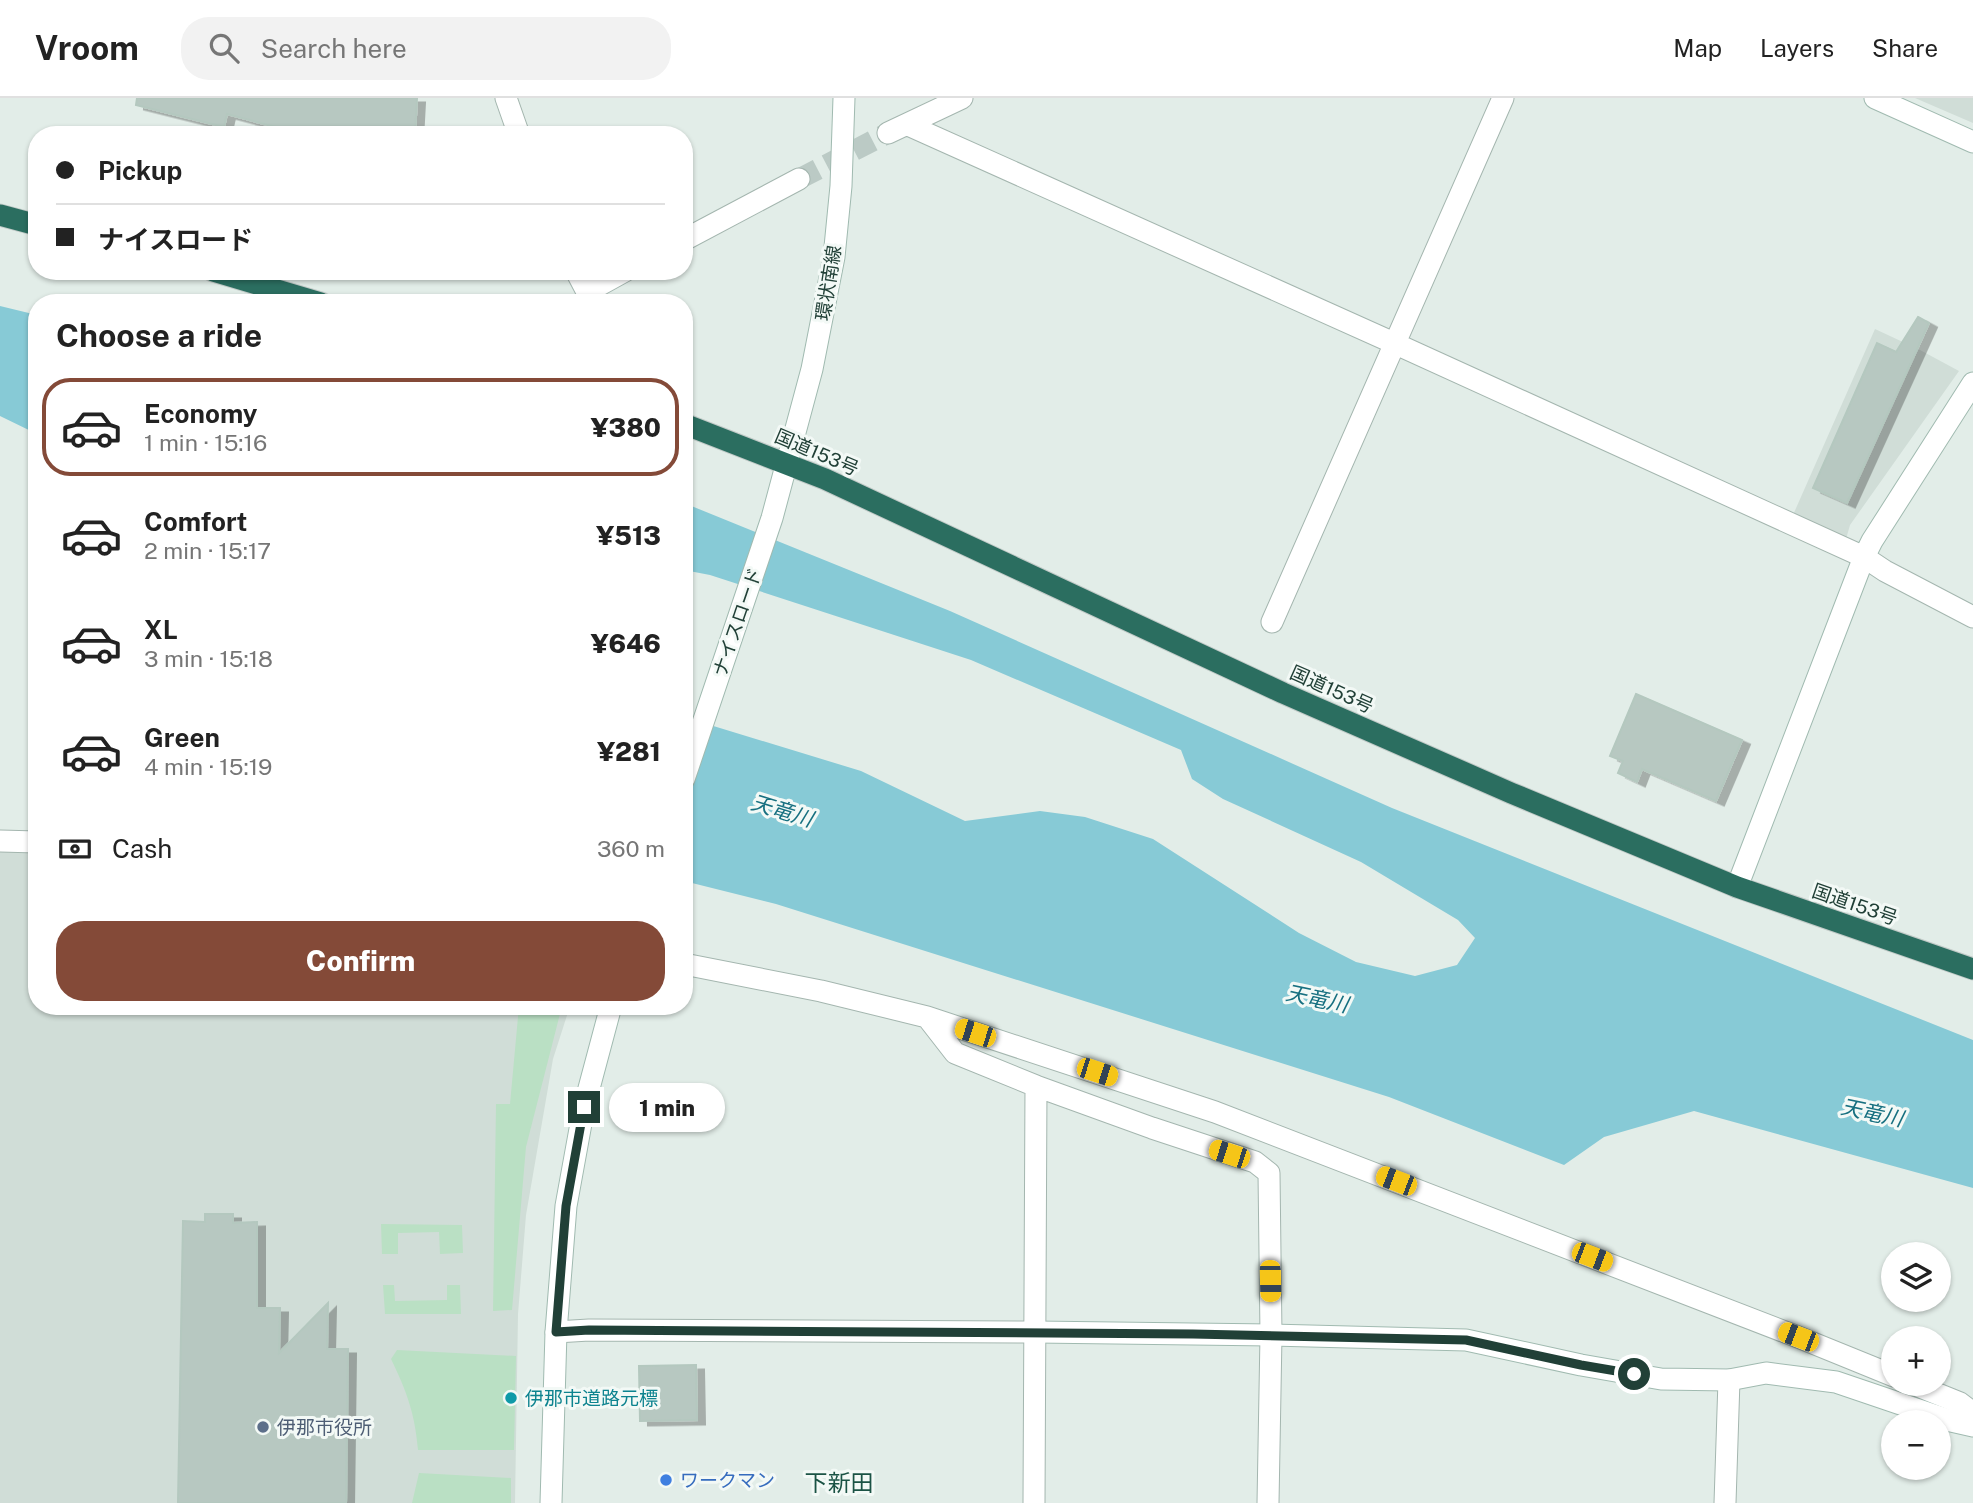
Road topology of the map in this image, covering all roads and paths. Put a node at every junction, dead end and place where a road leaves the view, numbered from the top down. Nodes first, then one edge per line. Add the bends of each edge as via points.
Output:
1 (506, 98) edge
2 (844, 98) edge
3 (962, 98) edge
4 (1503, 98) edge
5 (1875, 98) edge
6 (516, 126) edge
7 (1973, 142) edge
8 (799, 179) tunnel mouth
9 (0, 215) edge
10 (28, 223) edge
11 (693, 235) edge
12 (243, 280) edge
13 (612, 280) edge
14 (290, 294) edge
15 (590, 294) edge
16 (1396, 344) junction
17 (1973, 383) edge
18 (693, 427) edge
19 (786, 463) junction
20 (1864, 557) junction
21 (1973, 617) edge
22 (1272, 622) dead end
23 (693, 752) edge
24 (0, 841) edge
25 (28, 842) edge
26 (1737, 887) junction
27 (693, 966) edge
28 (1973, 969) edge
29 (609, 1015) edge
30 (927, 1017) junction
31 (1036, 1086) junction
32 (556, 1332) junction
33 (1035, 1332) junction
34 (1271, 1335) junction
35 (1881, 1371) edge
36 (1729, 1380) junction
37 (1942, 1396) edge
38 (1973, 1413) edge
39 (1973, 1426) edge
40 (551, 1503) edge
41 (1034, 1503) edge
42 (1268, 1503) edge
43 (1725, 1503) edge

1 - 6 street
2 - 19 street, 環状南線 via 834,257 812,369
3 - 16 street via 898,129
4 - 16 street
5 - 7 street
8 - 11 street
9 - 10 highway
12 - 14 highway
13 - 15 street
16 - 20 street
16 - 22 street
17 - 20 street
18 - 19 highway, 国道153号
19 - 23 street, ナイスロード
19 - 26 highway, 国道153号 via 1283,692
20 - 21 street
20 - 26 street
24 - 25 street
26 - 28 highway, 国道153号
27 - 30 street
29 - 32 street via 584,1107 566,1206
30 - 31 street via 955,1053
30 - 35 street via 1215,1112
31 - 33 street
31 - 34 street via 1255,1162 1269,1173
32 - 33 street
32 - 40 street
33 - 34 street
33 - 41 street
34 - 36 street via 1466,1340 1661,1379
34 - 42 street
36 - 39 street via 1766,1373 1836,1382
36 - 43 street
37 - 38 street

